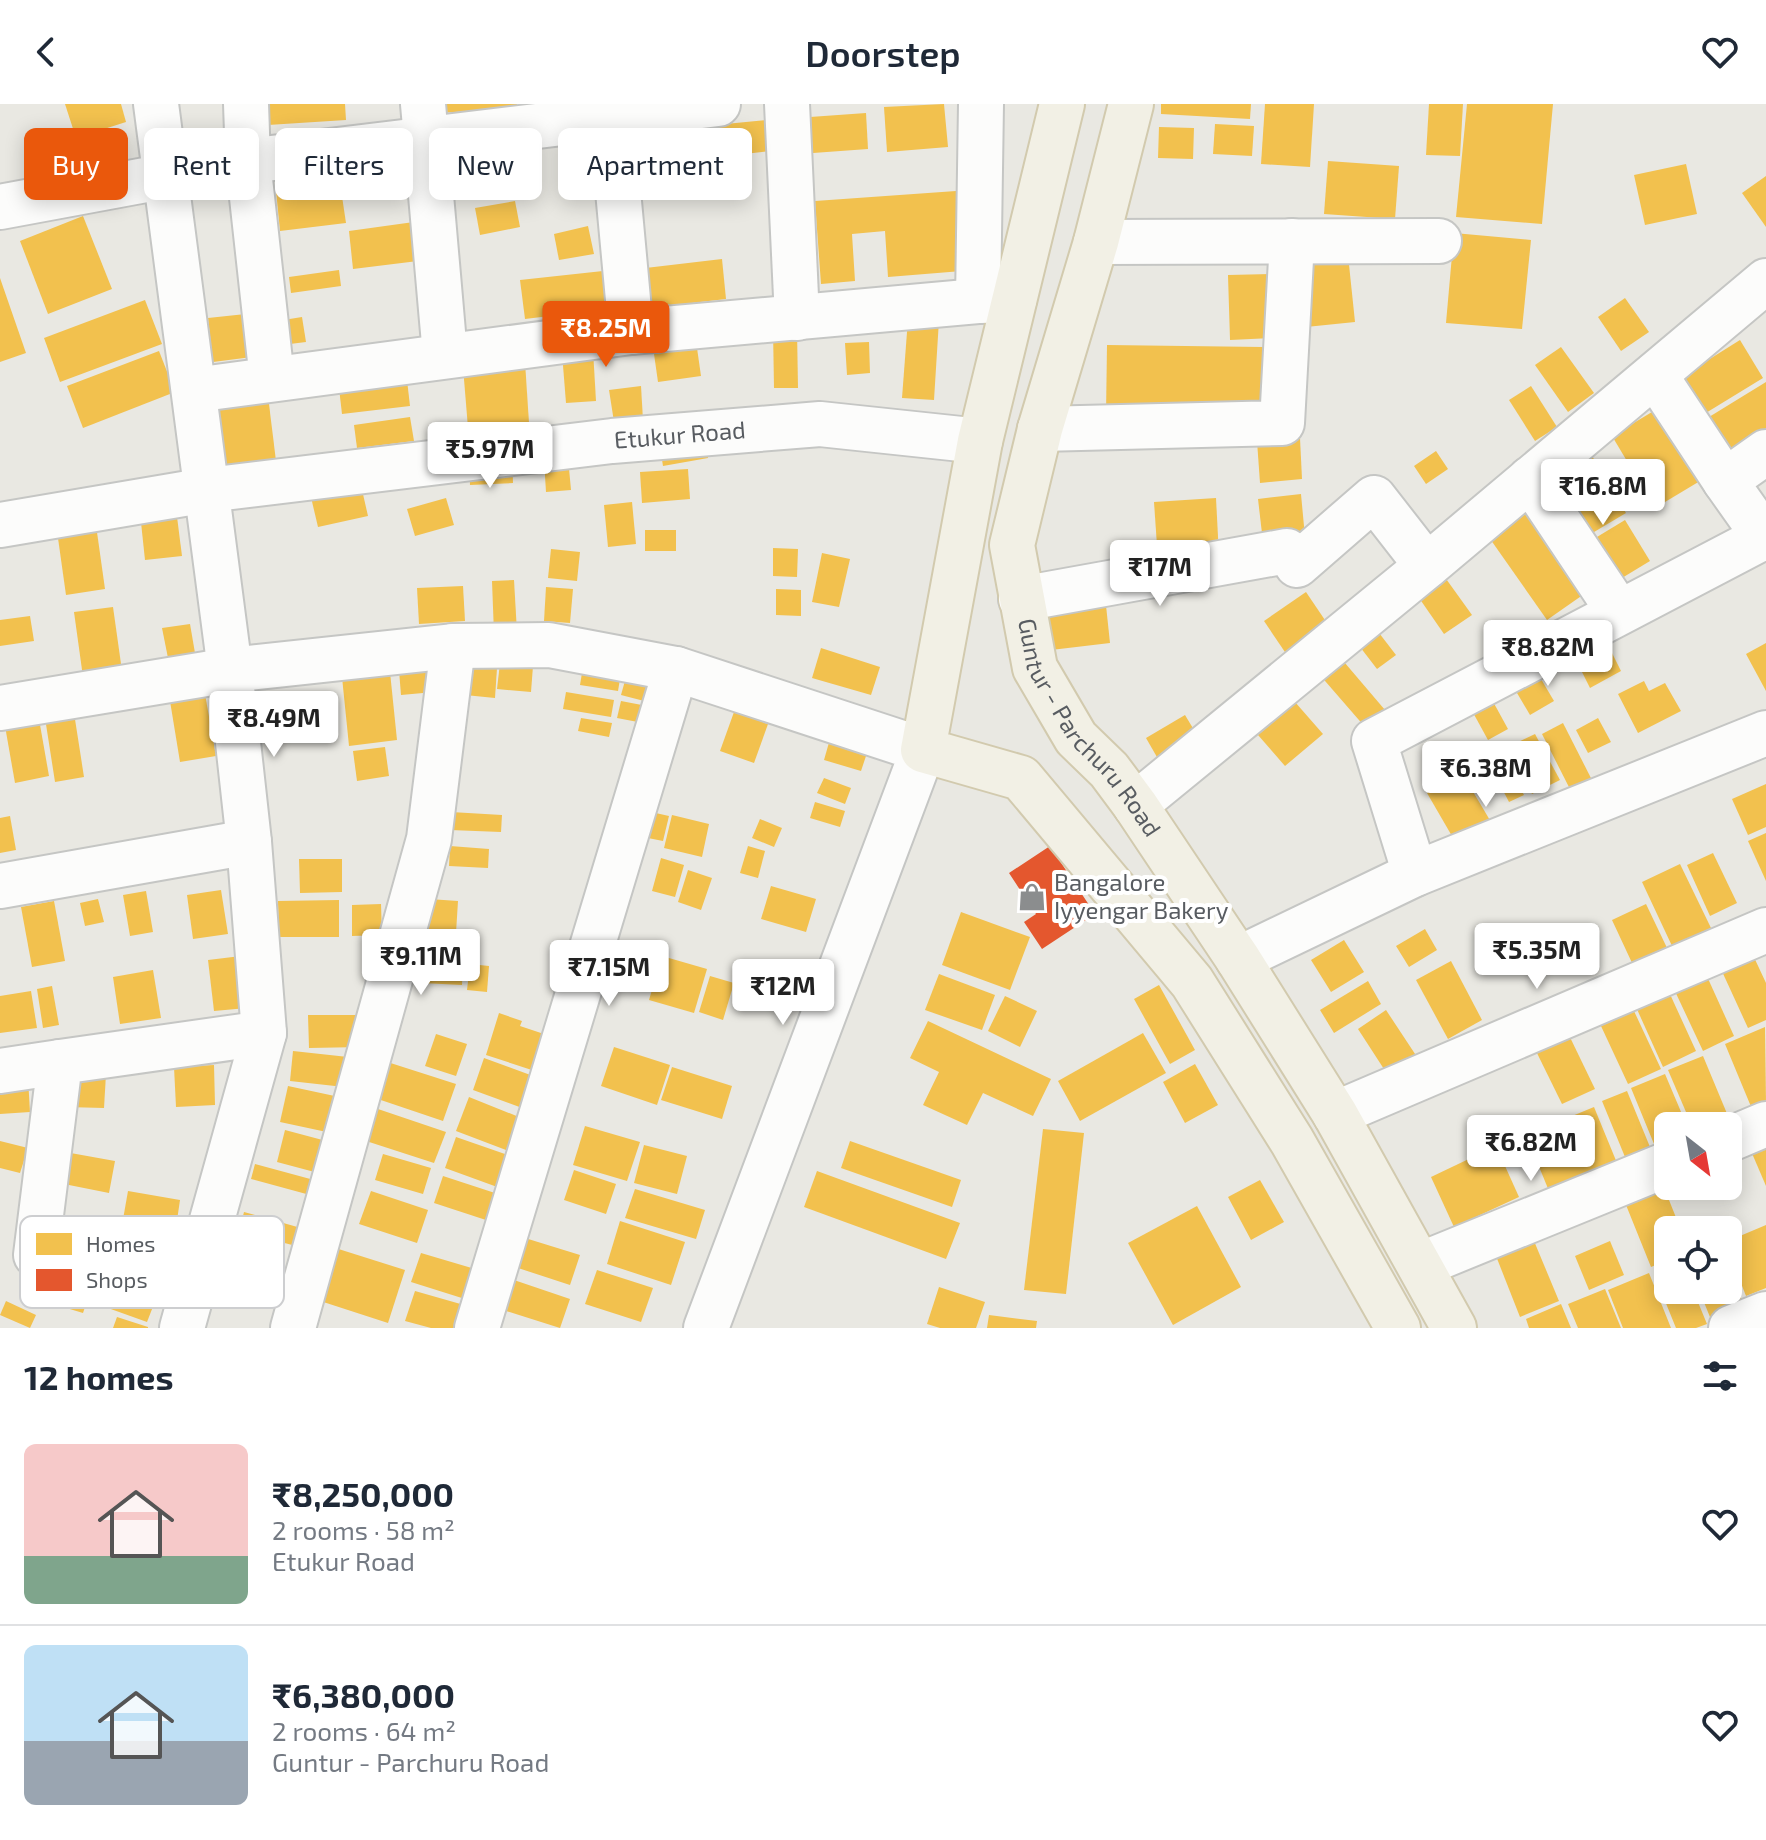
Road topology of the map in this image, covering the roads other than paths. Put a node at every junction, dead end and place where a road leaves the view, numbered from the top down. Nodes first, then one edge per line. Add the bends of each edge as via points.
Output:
1 (156, 104) edge
2 (246, 104) edge
3 (718, 104) edge
4 (787, 104) edge
5 (981, 104) edge
6 (1062, 104) edge
7 (1131, 104) edge
8 (611, 110) edge
9 (424, 122) edge
10 (159, 128) edge
11 (247, 128) edge
12 (259, 159) edge
13 (144, 181) edge
14 (169, 200) edge
15 (252, 200) edge
16 (0, 207) edge
17 (1292, 241) junction
18 (1439, 241) dead end
19 (1096, 242) junction
20 (1766, 281) edge
21 (996, 301) junction
22 (797, 318) junction
23 (631, 332) junction
24 (445, 355) junction
25 (1655, 375) junction
26 (272, 379) junction
27 (194, 390) junction
28 (1040, 429) junction
29 (980, 441) junction
30 (1766, 452) edge
31 (1530, 479) junction
32 (1725, 481) junction
33 (207, 490) junction
34 (0, 525) edge
35 (965, 526) junction
36 (1766, 537) edge
37 (1012, 545) junction
38 (1427, 566) junction
39 (1021, 599) junction
40 (1619, 612) junction
41 (453, 646) junction
42 (676, 669) junction
43 (230, 670) junction
44 (0, 708) edge
45 (1766, 733) edge
46 (1076, 738) junction
47 (923, 750) junction
48 (1021, 778) junction
49 (1135, 805) junction
50 (249, 842) junction
51 (1415, 874) junction
52 (0, 886) edge
53 (1766, 930) edge
54 (1238, 959) junction
55 (264, 1033) junction
56 (60, 1062) junction
57 (0, 1071) edge
58 (1335, 1114) junction
59 (1766, 1124) edge
60 (1742, 1134) edge
61 (1654, 1170) edge
62 (41, 1216) edge
63 (213, 1216) edge
64 (1420, 1265) junction
65 (188, 1308) edge
66 (1766, 1314) edge
67 (182, 1328) edge
68 (293, 1328) edge
69 (477, 1328) edge
70 (706, 1328) edge
71 (1398, 1328) edge
72 (1454, 1328) edge
73 (1731, 1328) edge

1 - 10 street
2 - 11 street
3 - 8 street
4 - 22 street
5 - 21 street
6 - 21 main road
7 - 19 main road, Guntur - Parchuru Road
8 - 9 street
8 - 23 street
9 - 12 street
9 - 24 street
13 - 16 street
14 - 27 street
15 - 26 street
17 - 18 street
17 - 19 street
17 - 28 street via 1282,423
19 - 28 main road, Guntur - Parchuru Road
20 - 25 street
21 - 22 street
21 - 29 main road
22 - 23 street
23 - 24 street
24 - 26 street
25 - 31 street
25 - 32 street
26 - 27 street
27 - 33 street
28 - 37 main road, Guntur - Parchuru Road
29 - 33 street, Etukur Road via 820,424 612,441
29 - 35 main road
30 - 32 street
31 - 38 street
31 - 40 street
32 - 36 street
33 - 34 street, Etukur Road
33 - 43 street
35 - 37 main road
35 - 47 main road
36 - 40 street
37 - 39 main road, Guntur - Parchuru Road
38 - 39 street via 1374,498 1292,558
38 - 49 street
39 - 46 main road, Guntur - Parchuru Road via 1035,668
40 - 51 street via 1374,741
41 - 42 street via 549,645
41 - 43 street
41 - 68 street via 429,839
42 - 47 street
42 - 69 street
43 - 44 street
43 - 50 street
45 - 51 street
46 - 48 main road
46 - 49 main road, Guntur - Parchuru Road
47 - 48 main road
47 - 70 street
48 - 71 main road via 1192,982 1292,1141
49 - 54 main road, Guntur - Parchuru Road
50 - 52 street
50 - 55 street
51 - 54 street
53 - 58 street
54 - 58 main road, Guntur - Parchuru Road
55 - 56 street
55 - 63 street
56 - 57 street
56 - 62 street
58 - 64 main road, Guntur - Parchuru Road
59 - 60 street
61 - 64 street
64 - 72 main road, Guntur - Parchuru Road
65 - 67 street
66 - 73 street

